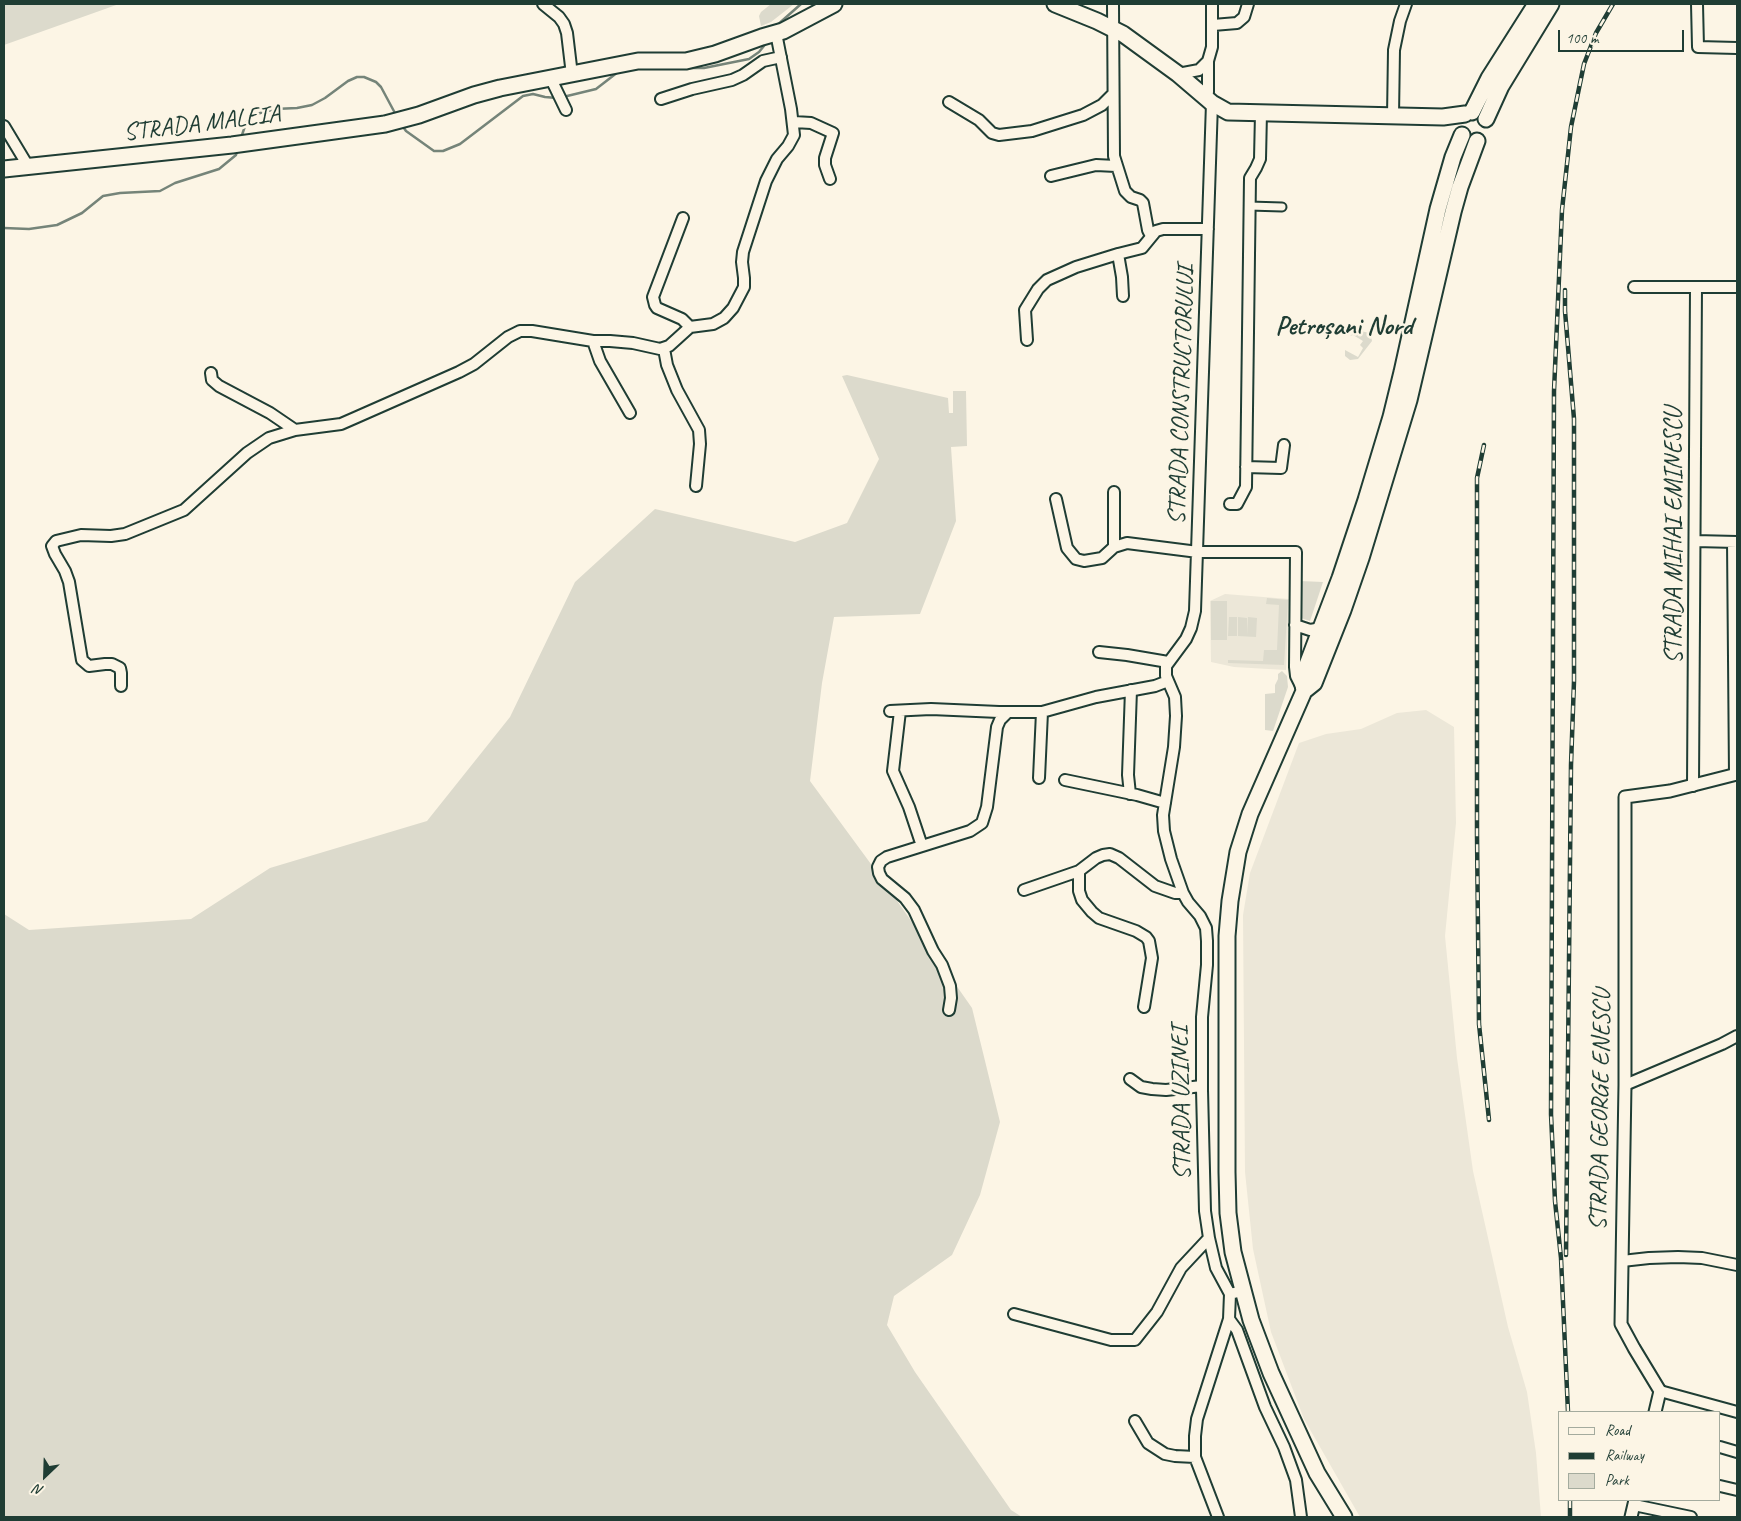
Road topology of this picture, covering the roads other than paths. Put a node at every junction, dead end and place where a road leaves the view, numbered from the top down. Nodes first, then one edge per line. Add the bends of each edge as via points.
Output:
1 (543, 4) edge
2 (834, 4) edge
3 (1055, 4) edge
4 (1112, 4) edge
5 (1212, 4) edge
6 (1248, 4) edge
7 (1406, 4) edge
8 (1536, 4) edge
9 (1551, 4) edge
10 (1697, 4) edge
11 (1213, 25) junction
12 (1113, 28) junction
13 (769, 35) junction
14 (1737, 48) edge
15 (781, 56) junction
16 (1208, 61) junction
17 (572, 74) junction
18 (1178, 74) junction
19 (550, 79) junction
20 (1112, 95) junction
21 (661, 99) dead end
22 (1209, 100) junction
23 (562, 102) dead end
24 (949, 102) dead end
25 (1261, 113) junction
26 (1393, 116) junction
27 (1486, 119) junction
28 (794, 122) junction
29 (1464, 122) junction
30 (4, 126) edge
31 (1477, 140) junction
32 (28, 166) junction
33 (1116, 166) junction
34 (4, 169) edge
35 (1050, 176) dead end
36 (830, 179) dead end
37 (1249, 206) junction
38 (1282, 207) dead end
39 (684, 218) dead end
40 (1208, 229) junction
41 (1151, 236) junction
42 (1118, 254) junction
43 (1634, 287) dead end
44 (1696, 287) junction
45 (1737, 287) edge
46 (1123, 296) dead end
47 (690, 326) junction
48 (1027, 340) dead end
49 (592, 342) junction
50 (664, 349) junction
51 (1412, 360) junction
52 (211, 372) dead end
53 (630, 413) dead end
54 (295, 430) junction
55 (1284, 445) dead end
56 (1246, 467) junction
57 (696, 486) dead end
58 (1114, 492) dead end
59 (1056, 499) dead end
60 (1230, 504) dead end
61 (1695, 541) junction
62 (1735, 542) edge
63 (1114, 547) junction
64 (1198, 552) junction
65 (1295, 625) junction
66 (1322, 628) junction
67 (1099, 652) dead end
68 (1168, 662) junction
69 (1168, 680) junction
70 (121, 686) dead end
71 (1132, 690) junction
72 (1304, 691) junction
73 (1042, 712) junction
74 (1007, 713) junction
75 (1736, 775) edge
76 (1038, 778) dead end
77 (1065, 780) dead end
78 (1693, 786) junction
79 (1130, 794) junction
80 (1165, 803) junction
81 (922, 846) junction
82 (1078, 871) junction
83 (1024, 890) dead end
84 (1186, 898) junction
85 (1144, 1007) dead end
86 (949, 1010) dead end
87 (1737, 1036) edge
88 (1130, 1079) dead end
89 (1625, 1085) junction
90 (1202, 1086) junction
91 (1209, 1238) junction
92 (1622, 1261) junction
93 (1737, 1265) edge
94 (1236, 1292) junction
95 (1014, 1314) dead end
96 (1229, 1319) junction
97 (1660, 1391) junction
98 (1655, 1411) edge
99 (1737, 1412) edge
100 (1135, 1421) dead end
101 (1721, 1447) edge
102 (1737, 1452) edge
103 (1194, 1457) junction
104 (1721, 1486) edge
105 (1737, 1490) edge
106 (1635, 1502) edge
107 (1218, 1517) edge
108 (1301, 1517) edge
109 (1344, 1517) edge
110 (1631, 1517) edge
111 (1691, 1517) edge

1 - 17 street via 564,24
2 - 13 main road, STRADA MALEIA via 793,27
3 - 12 main road
4 - 12 street
5 - 11 street, STRADA CONSTRUCTORULUI
6 - 11 street via 1246,17 1237,23
7 - 26 street via 1394,50
8 - 29 main road
9 - 27 main road via 1501,86
10 - 14 street via 1698,47
11 - 16 street, STRADA CONSTRUCTORULUI via 1212,51
12 - 18 main road
12 - 20 street
13 - 15 street
13 - 17 main road, STRADA MALEIA via 686,61 638,61
15 - 21 street via 763,62 732,80
15 - 28 street
16 - 18 street via 1199,70
16 - 22 street, STRADA CONSTRUCTORULUI
17 - 19 main road, STRADA MALEIA
18 - 22 main road
19 - 23 street
19 - 32 main road, STRADA MALEIA via 486,91 385,124 249,143
20 - 24 street via 1102,105 1083,115 1032,130 999,135
20 - 33 street
22 - 25 main road via 1228,112
22 - 40 street, STRADA CONSTRUCTORULUI
25 - 26 main road
25 - 37 street via 1260,159 1250,178
26 - 29 main road via 1443,117
27 - 29 main road via 1481,114
27 - 31 main road via 1487,132
28 - 36 street via 811,123 833,133 825,158
28 - 47 street via 794,136 771,170 743,252 744,287 740,297 724,318 713,324
29 - 31 main road via 1468,140
29 - 51 main road via 1438,209
30 - 32 street
31 - 51 main road via 1462,179
32 - 34 main road, STRADA MALEIA
33 - 35 street via 1096,165
33 - 41 street via 1125,191 1143,203
37 - 38 street
37 - 56 street
39 - 47 street via 653,297 657,308
40 - 41 street via 1163,228
40 - 64 street, STRADA CONSTRUCTORULUI
41 - 42 street via 1142,248
42 - 46 street
42 - 48 street via 1047,280 1025,310
43 - 44 street
44 - 45 street
44 - 61 street, STRADA MIHAI EMINESCU
47 - 50 street
49 - 50 street via 633,343
49 - 53 street
49 - 54 street via 520,331 459,372 357,417 341,424
50 - 57 street via 677,390 699,430
51 - 66 main road
51 - 72 main road via 1398,438 1349,593 1314,683
52 - 54 street via 212,380 219,386
54 - 70 street via 258,444 184,510 125,534 81,535 52,546 69,582 82,660 89,666 112,664 120,668
55 - 56 street via 1281,468
56 - 60 street via 1246,487 1237,504
58 - 63 street
59 - 63 street via 1067,548 1076,559 1102,558
61 - 62 street
61 - 78 street, STRADA MIHAI EMINESCU
62 - 75 street
63 - 64 street via 1127,543
64 - 65 street via 1296,552
64 - 68 street, STRADA CONSTRUCTORULUI via 1193,621 1183,644
65 - 66 street via 1310,630
65 - 72 street via 1296,676
66 - 72 main road via 1302,678
67 - 68 street
68 - 69 street
69 - 71 street
69 - 80 street, STRADA UZINEI via 1175,697 1176,716
71 - 73 street
71 - 79 street
72 - 94 main road via 1250,814 1234,869 1230,901 1227,1188
73 - 74 street
73 - 76 street
74 - 81 street via 997,727 982,823 970,832
74 - 81 street via 895,711 893,772
75 - 78 street
77 - 79 street
78 - 89 street, STRADA GEORGE ENESCU via 1626,797
79 - 80 street
80 - 84 street, STRADA UZINEI via 1166,841
81 - 86 street via 887,857 878,867 882,879 914,910 942,965 951,998
82 - 83 street
82 - 84 street via 1096,858 1110,854 1155,886
82 - 85 street via 1082,900 1092,912 1149,940 1152,958
84 - 90 street, STRADA UZINEI via 1206,928
87 - 89 street
88 - 90 street via 1141,1087 1152,1089
89 - 92 street, STRADA GEORGE ENESCU
90 - 91 street, STRADA UZINEI via 1205,1211
91 - 94 street, STRADA UZINEI via 1216,1268
91 - 95 street via 1181,1268 1157,1312 1135,1340 1111,1340
92 - 93 street via 1678,1257
92 - 97 street, STRADA GEORGE ENESCU via 1621,1324
94 - 96 street
94 - 109 main road via 1286,1409 1317,1473
96 - 103 street via 1197,1419
96 - 108 street via 1238,1330 1296,1480
97 - 98 street
97 - 99 street
100 - 103 street via 1148,1443 1165,1454
101 - 102 street
103 - 107 street
104 - 105 street
106 - 110 street
106 - 111 street

